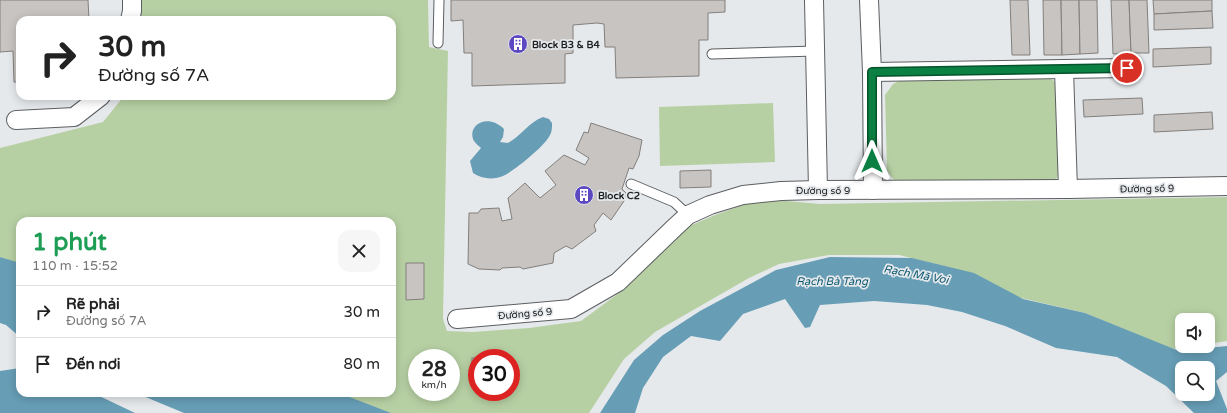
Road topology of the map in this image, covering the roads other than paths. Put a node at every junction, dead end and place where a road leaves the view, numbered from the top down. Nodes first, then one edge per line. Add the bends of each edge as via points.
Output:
1 (132, 0) edge
2 (439, 0) edge
3 (814, 0) edge
4 (869, 0) edge
5 (131, 16) edge
6 (438, 43) dead end
7 (816, 51) junction
8 (712, 54) dead end
9 (1127, 68) dead end
10 (1064, 70) junction
11 (872, 72) junction
12 (96, 100) edge
13 (16, 120) dead end
14 (631, 184) dead end
15 (1227, 186) edge
16 (1068, 189) junction
17 (818, 190) junction
18 (873, 190) junction
19 (688, 215) junction
20 (457, 319) dead end

1 - 5 street
2 - 6 lane
3 - 7 street
4 - 11 street
7 - 8 lane
7 - 17 street
9 - 10 street
10 - 11 street
10 - 16 street
11 - 18 street
12 - 13 street via 74,117
14 - 19 lane via 674,202
15 - 16 street, Đường số 9
16 - 18 street, Đường số 9
17 - 18 street, Đường số 9
17 - 19 street, Đường số 9 via 743,195
19 - 20 street, Đường số 9 via 618,282 571,309

